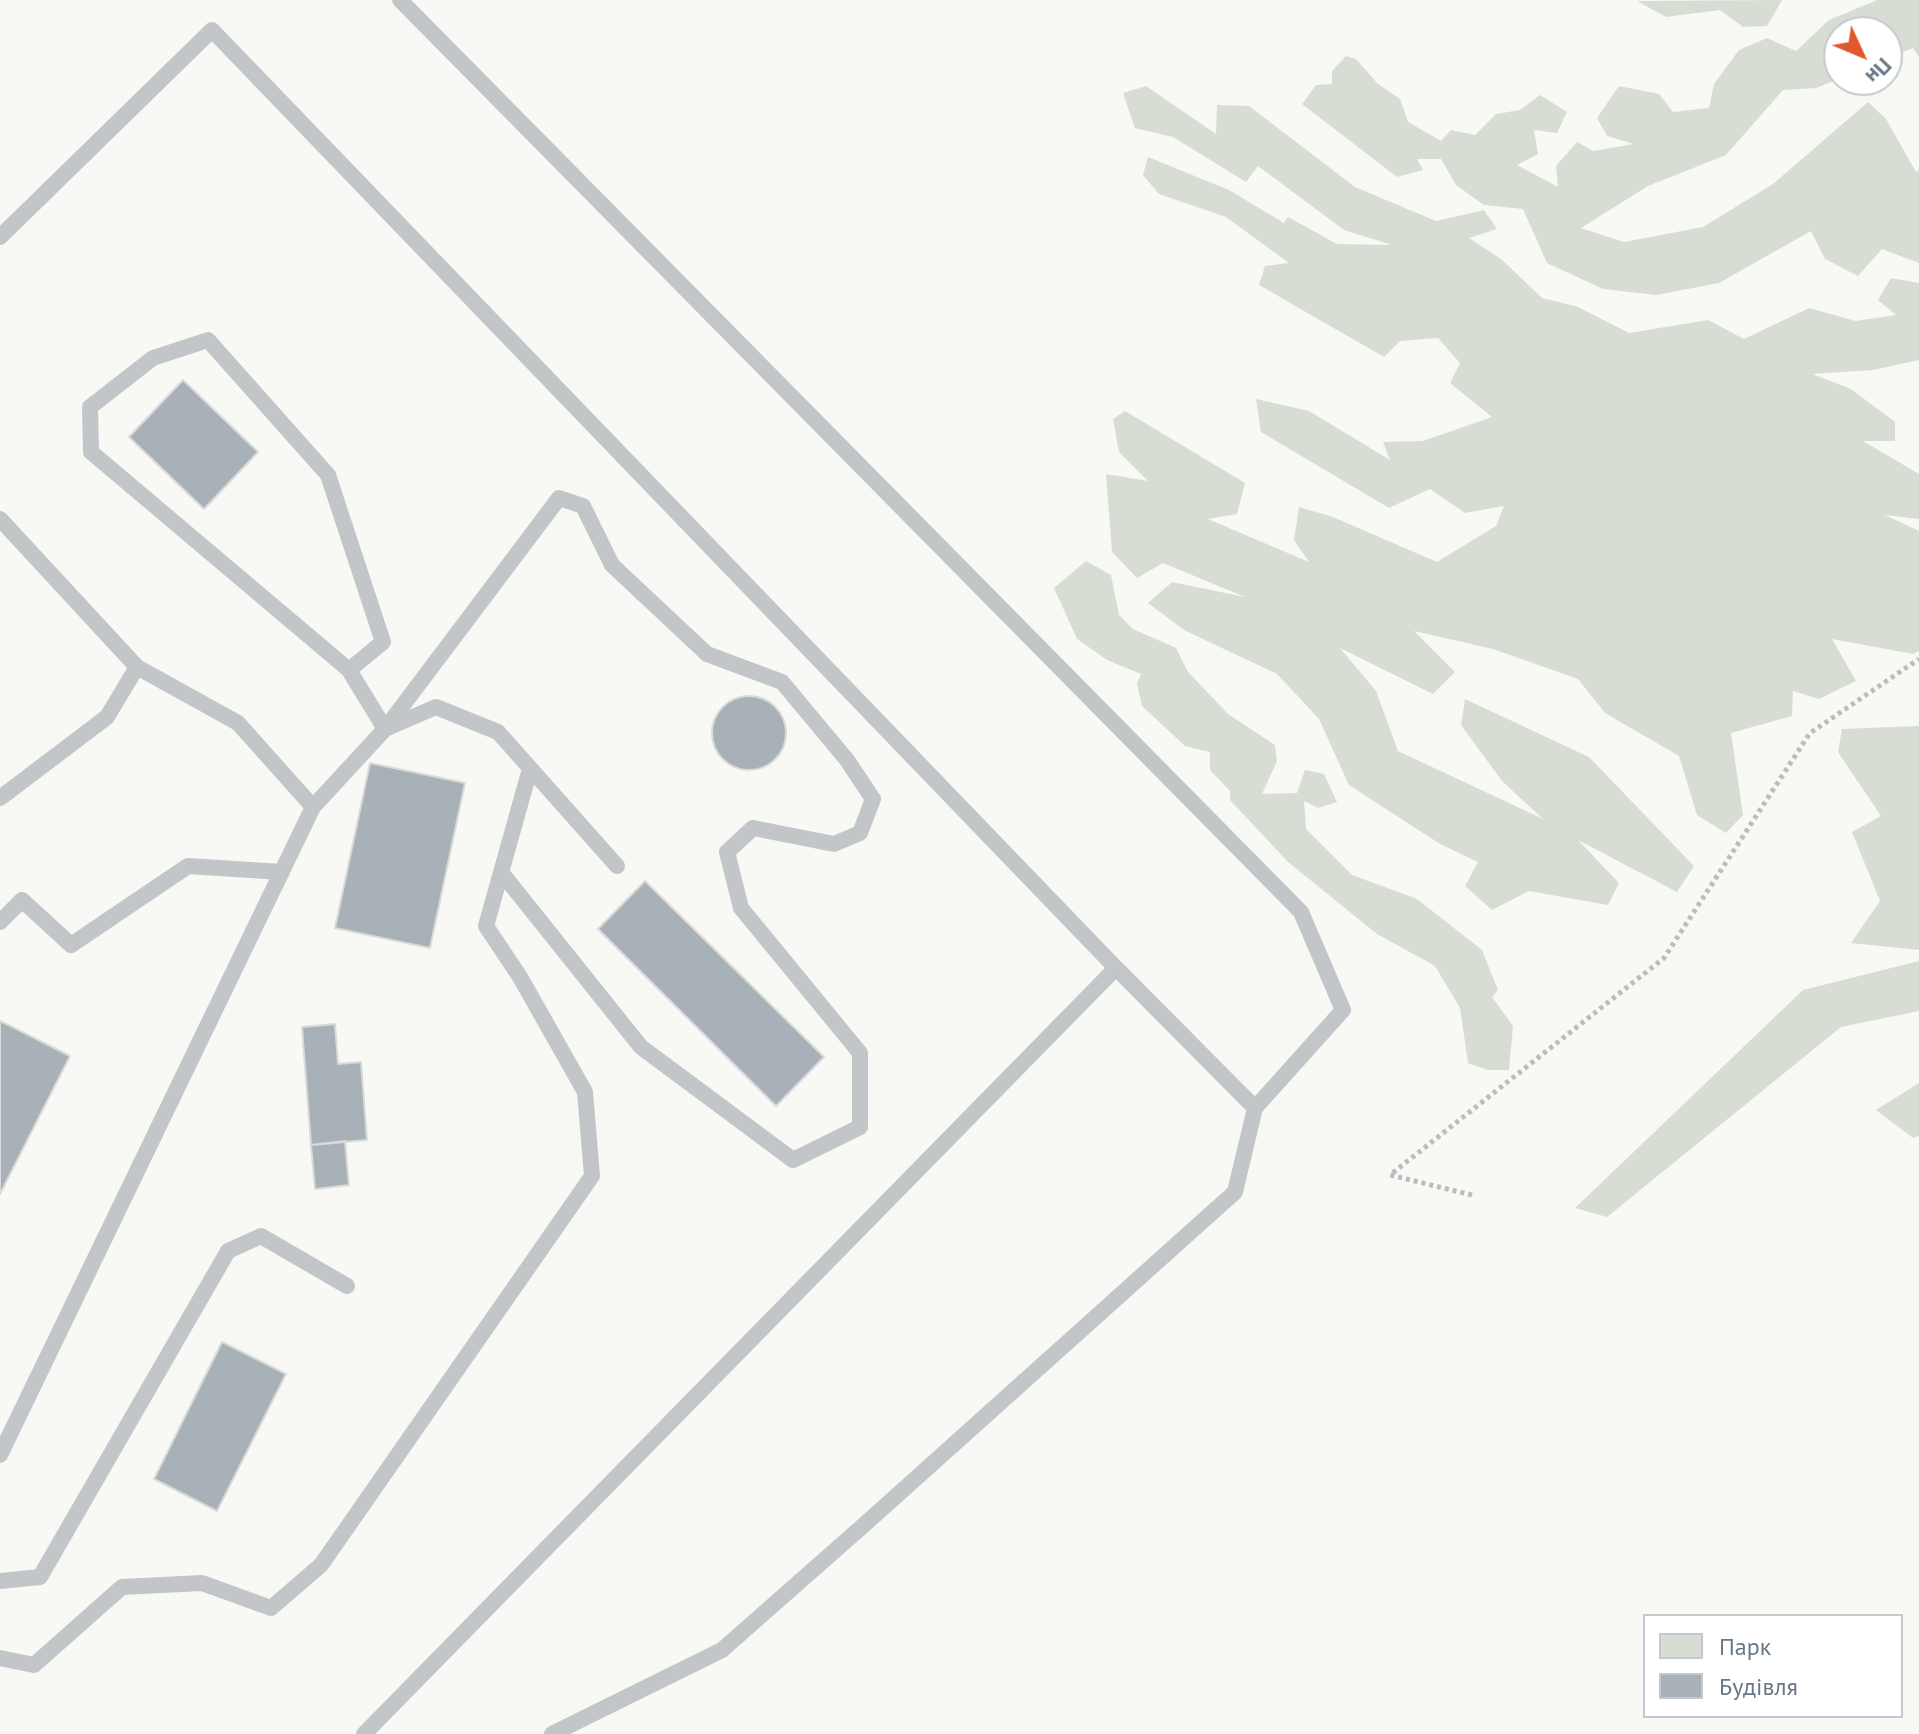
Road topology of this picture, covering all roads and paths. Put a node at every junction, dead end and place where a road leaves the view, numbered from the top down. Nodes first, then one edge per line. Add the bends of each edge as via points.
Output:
1 (400, 0) edge
2 (0, 237) edge
3 (0, 519) edge
4 (1919, 659) edge
5 (137, 667) junction
6 (349, 670) junction
7 (385, 729) junction
8 (530, 769) junction
9 (0, 798) edge
10 (313, 807) junction
11 (617, 866) dead end
12 (282, 872) junction
13 (501, 872) junction
14 (0, 922) edge
15 (1116, 968) junction
16 (1255, 1108) junction
17 (1472, 1195) dead end
18 (347, 1286) dead end
19 (0, 1455) edge
20 (0, 1581) edge
21 (0, 1658) edge
22 (364, 1734) edge
23 (552, 1734) edge

1 - 16 lane via 1301,912 1343,1010
2 - 15 lane via 212,30
3 - 5 lane
4 - 17 path via 1810,733 1664,958 1390,1175
5 - 9 lane via 107,717
5 - 10 lane via 238,723
6 - 6 lane via 91,452 90,407 153,358 208,340 328,475 383,642
6 - 7 lane
7 - 8 lane via 436,707 498,732
7 - 10 lane
7 - 13 lane via 559,498 583,506 612,565 707,654 782,682 873,799 860,833 834,844 753,828 727,852 741,908 860,1053 860,1127 793,1160 641,1047
8 - 11 lane
8 - 13 lane
10 - 12 lane
12 - 14 lane via 188,866 71,945 22,900
12 - 19 lane
13 - 21 lane via 486,926 585,1092 592,1176 321,1565 271,1608 202,1583 122,1587 34,1665
15 - 16 lane
15 - 22 lane
16 - 23 lane via 1235,1192 865,1524 722,1650
18 - 20 lane via 261,1236 228,1251 40,1577

